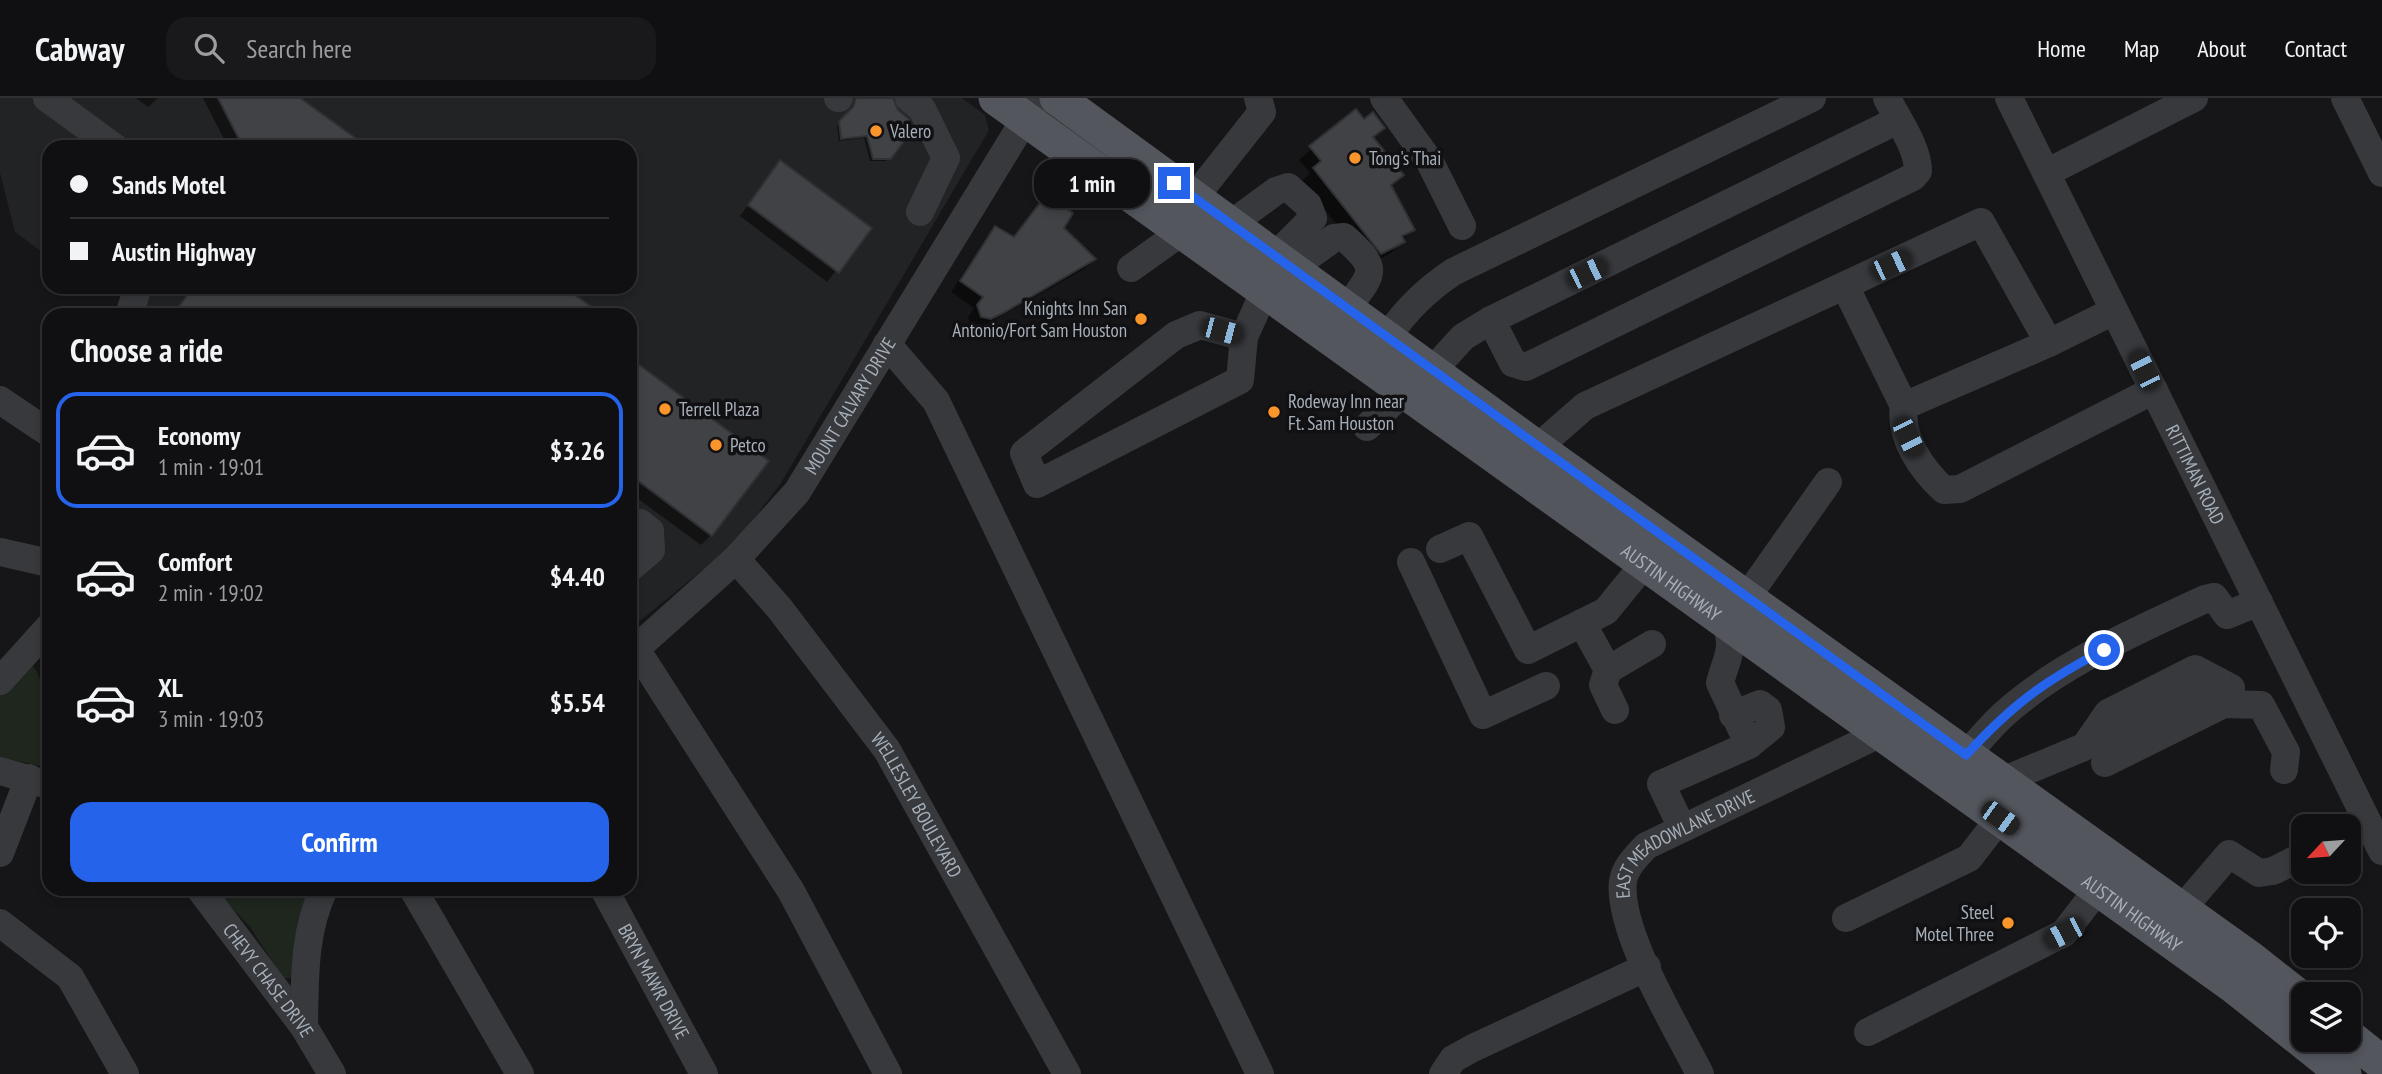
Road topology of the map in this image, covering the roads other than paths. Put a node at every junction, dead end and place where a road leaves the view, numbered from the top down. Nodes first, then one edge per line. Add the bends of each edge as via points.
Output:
1 (47, 98) edge
2 (909, 98) edge
3 (996, 98) edge
4 (1056, 98) edge
5 (1258, 98) edge
6 (1384, 98) edge
7 (1812, 98) edge
8 (2009, 98) edge
9 (2194, 98) edge
10 (2345, 98) edge
11 (1031, 108) edge
12 (1892, 109) edge
13 (104, 140) edge
14 (940, 171) junction
15 (2046, 173) junction
16 (2382, 173) edge
17 (980, 191) junction
18 (1194, 198) junction
19 (919, 212) dead end
20 (1231, 224) junction
21 (1462, 226) dead end
22 (1183, 231) junction
23 (1284, 262) junction
24 (1131, 268) dead end
25 (1845, 286) junction
26 (1265, 290) junction
27 (1347, 308) junction
28 (2114, 311) junction
29 (1491, 320) junction
30 (1244, 337) junction
31 (1387, 337) junction
32 (2049, 343) junction
33 (887, 344) junction
34 (1433, 370) junction
35 (1405, 390) junction
36 (2154, 390) junction
37 (0, 400) edge
38 (1904, 406) junction
39 (1367, 427) dead end
40 (42, 428) edge
41 (1537, 448) junction
42 (1829, 482) dead end
43 (640, 523) dead end
44 (1440, 549) dead end
45 (0, 552) edge
46 (736, 559) junction
47 (42, 561) edge
48 (637, 562) edge
49 (1411, 562) dead end
50 (1645, 563) junction
51 (2259, 602) junction
52 (1736, 609) junction
53 (1582, 623) junction
54 (42, 634) edge
55 (1652, 644) dead end
56 (637, 648) edge
57 (637, 658) edge
58 (1537, 668) junction
59 (1608, 670) junction
60 (0, 681) edge
61 (2261, 705) junction
62 (1615, 710) dead end
63 (1914, 718) junction
64 (1881, 733) junction
65 (2096, 748) junction
66 (1966, 755) junction
67 (2284, 770) dead end
68 (0, 771) edge
69 (39, 781) edge
70 (2003, 781) junction
71 (2352, 814) edge
72 (2000, 818) junction
73 (1682, 828) junction
74 (2361, 831) edge
75 (2382, 851) edge
76 (0, 853) edge
77 (2291, 862) edge
78 (2098, 889) junction
79 (205, 896) edge
80 (320, 896) edge
81 (416, 896) edge
82 (608, 896) edge
83 (2182, 909) junction
84 (1846, 918) dead end
85 (0, 923) edge
86 (1647, 967) junction
87 (2291, 991) edge
88 (304, 1027) junction
89 (1868, 1032) dead end
90 (2361, 1046) edge
91 (2382, 1063) edge
92 (125, 1074) edge
93 (332, 1074) edge
94 (520, 1074) edge
95 (704, 1074) edge
96 (888, 1074) edge
97 (1067, 1074) edge
98 (1260, 1074) edge
99 (1443, 1074) edge
100 (1700, 1074) edge
101 (2344, 1074) edge

1 - 13 street
2 - 14 street via 922,109 946,158
3 - 11 main road, AUSTIN HIGHWAY
4 - 18 main road, AUSTIN HIGHWAY
5 - 18 street via 1262,112
6 - 21 street via 1430,162
7 - 31 street via 1453,272 1409,306
8 - 15 street, RITTIMAN ROAD
9 - 15 street
10 - 16 street
11 - 17 street, MOUNT CALVARY DRIVE
11 - 22 main road, AUSTIN HIGHWAY
12 - 29 street
12 - 29 street via 1918,162 1919,171 1913,177 1526,367 1513,363
14 - 17 street
14 - 19 street
15 - 28 street, RITTIMAN ROAD
17 - 33 street, MOUNT CALVARY DRIVE
18 - 20 main road, AUSTIN HIGHWAY
20 - 23 main road, AUSTIN HIGHWAY
20 - 23 street via 1288,187 1308,205 1313,218
22 - 24 street
22 - 26 main road, AUSTIN HIGHWAY
23 - 27 main road, AUSTIN HIGHWAY
23 - 27 street via 1334,237 1344,237 1367,258 1371,268 1371,275
25 - 32 street via 1981,222
25 - 38 street
25 - 41 street via 1585,406
26 - 30 street
26 - 35 main road, AUSTIN HIGHWAY
27 - 31 main road, AUSTIN HIGHWAY
28 - 32 street
28 - 36 street, RITTIMAN ROAD
29 - 34 street via 1463,337
30 - 30 street via 1240,380 1037,484 1024,453 1177,335 1200,325
31 - 34 main road, AUSTIN HIGHWAY
32 - 38 street
33 - 46 street, MOUNT CALVARY DRIVE via 797,492
33 - 98 street via 936,401
34 - 41 main road, AUSTIN HIGHWAY
35 - 39 street
35 - 50 main road, AUSTIN HIGHWAY
36 - 38 street via 1960,489 1944,490 1928,475 1908,437 1902,419
36 - 51 street, RITTIMAN ROAD
37 - 40 street
41 - 52 main road, AUSTIN HIGHWAY
42 - 52 street
43 - 48 street via 650,531 650,550
44 - 58 street via 1469,536
45 - 47 street
46 - 56 street, MOUNT CALVARY DRIVE
46 - 97 street, WELLESLEY BOULEVARD via 780,609 887,750
49 - 58 street via 1483,715
50 - 52 main road, AUSTIN HIGHWAY
50 - 53 street via 1606,611
51 - 66 street via 2227,615 2214,597 2206,599 2084,660 2033,691
51 - 71 street, RITTIMAN ROAD
52 - 63 main road, AUSTIN HIGHWAY
52 - 64 main road, AUSTIN HIGHWAY
52 - 73 street via 1730,658 1720,683 1749,745 1661,784
53 - 58 street
53 - 59 street
54 - 60 street
55 - 59 street
57 - 96 street via 791,891
59 - 62 street via 1603,685
61 - 65 street via 2224,704
61 - 65 street via 2219,682
61 - 67 street via 2287,752
63 - 64 street, EAST MEADOWLANE DRIVE
63 - 66 main road, AUSTIN HIGHWAY
64 - 72 main road, AUSTIN HIGHWAY
64 - 73 street, EAST MEADOWLANE DRIVE
65 - 70 street
66 - 70 main road, AUSTIN HIGHWAY
68 - 69 street
69 - 76 street
70 - 83 main road, AUSTIN HIGHWAY
72 - 78 main road, AUSTIN HIGHWAY
72 - 84 street via 1969,858
73 - 86 street, EAST MEADOWLANE DRIVE via 1646,846 1627,868 1623,881 1628,920
74 - 75 street, RITTIMAN ROAD
77 - 83 street via 2259,873 2229,853
78 - 89 street via 2064,933
78 - 101 main road, AUSTIN HIGHWAY via 2235,987
79 - 88 street, CHEVY CHASE DRIVE
80 - 88 street via 307,946
81 - 94 street
82 - 95 street, BRYN MAWR DRIVE
83 - 87 main road, AUSTIN HIGHWAY
85 - 92 street via 70,977
86 - 99 street via 1452,1059
86 - 100 street, EAST MEADOWLANE DRIVE
88 - 93 street, CHEVY CHASE DRIVE
90 - 91 main road

